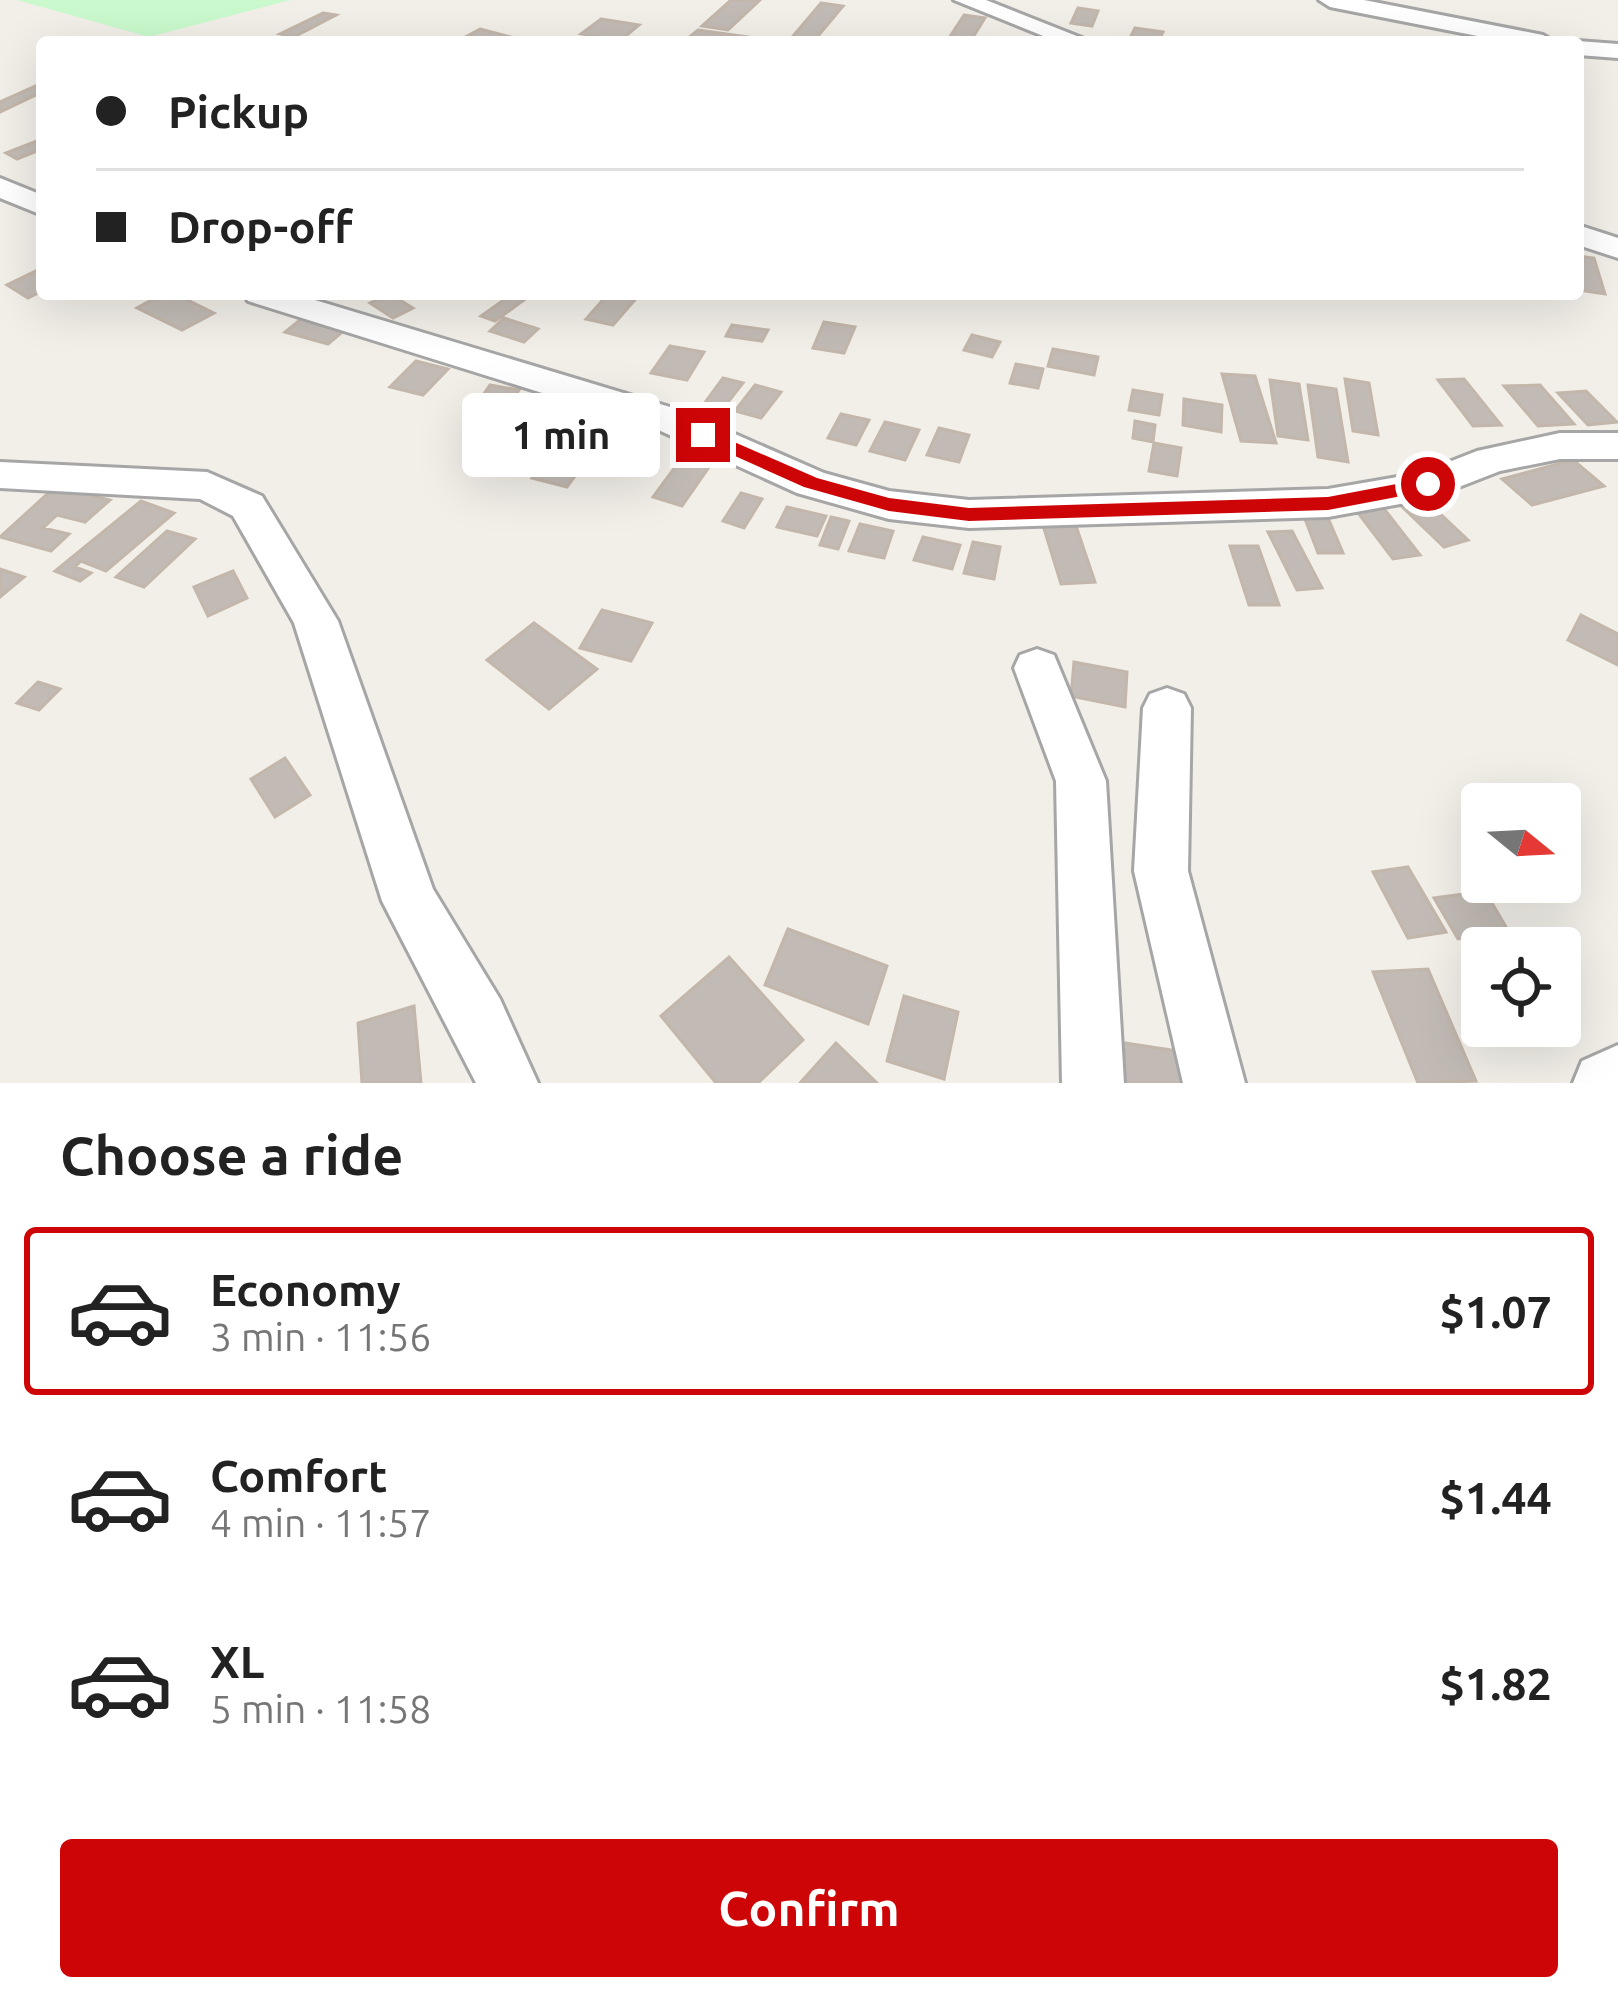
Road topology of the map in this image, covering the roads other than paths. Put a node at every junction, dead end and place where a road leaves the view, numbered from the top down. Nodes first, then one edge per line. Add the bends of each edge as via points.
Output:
1 (965, 0) edge
2 (1330, 0) edge
3 (1063, 36) edge
4 (1508, 36) edge
5 (1584, 48) edge
6 (1618, 51) edge
7 (0, 187) edge
8 (36, 203) edge
9 (1584, 236) edge
10 (1618, 249) edge
11 (280, 300) edge
12 (1618, 446) edge
13 (0, 475) edge
14 (1036, 668) dead end
15 (1167, 708) dead end
16 (1618, 1076) edge
17 (506, 1083) edge
18 (1093, 1083) edge
19 (1214, 1083) edge
20 (1604, 1083) edge

1 - 3 street
2 - 4 street
5 - 6 street
7 - 8 street
9 - 10 street
11 - 12 street via 667,419 811,483 889,505 969,514 1328,503 1559,446
13 - 17 street via 207,486 248,506 316,621 410,901
14 - 18 street via 1081,781
15 - 19 street via 1161,871
16 - 20 street

